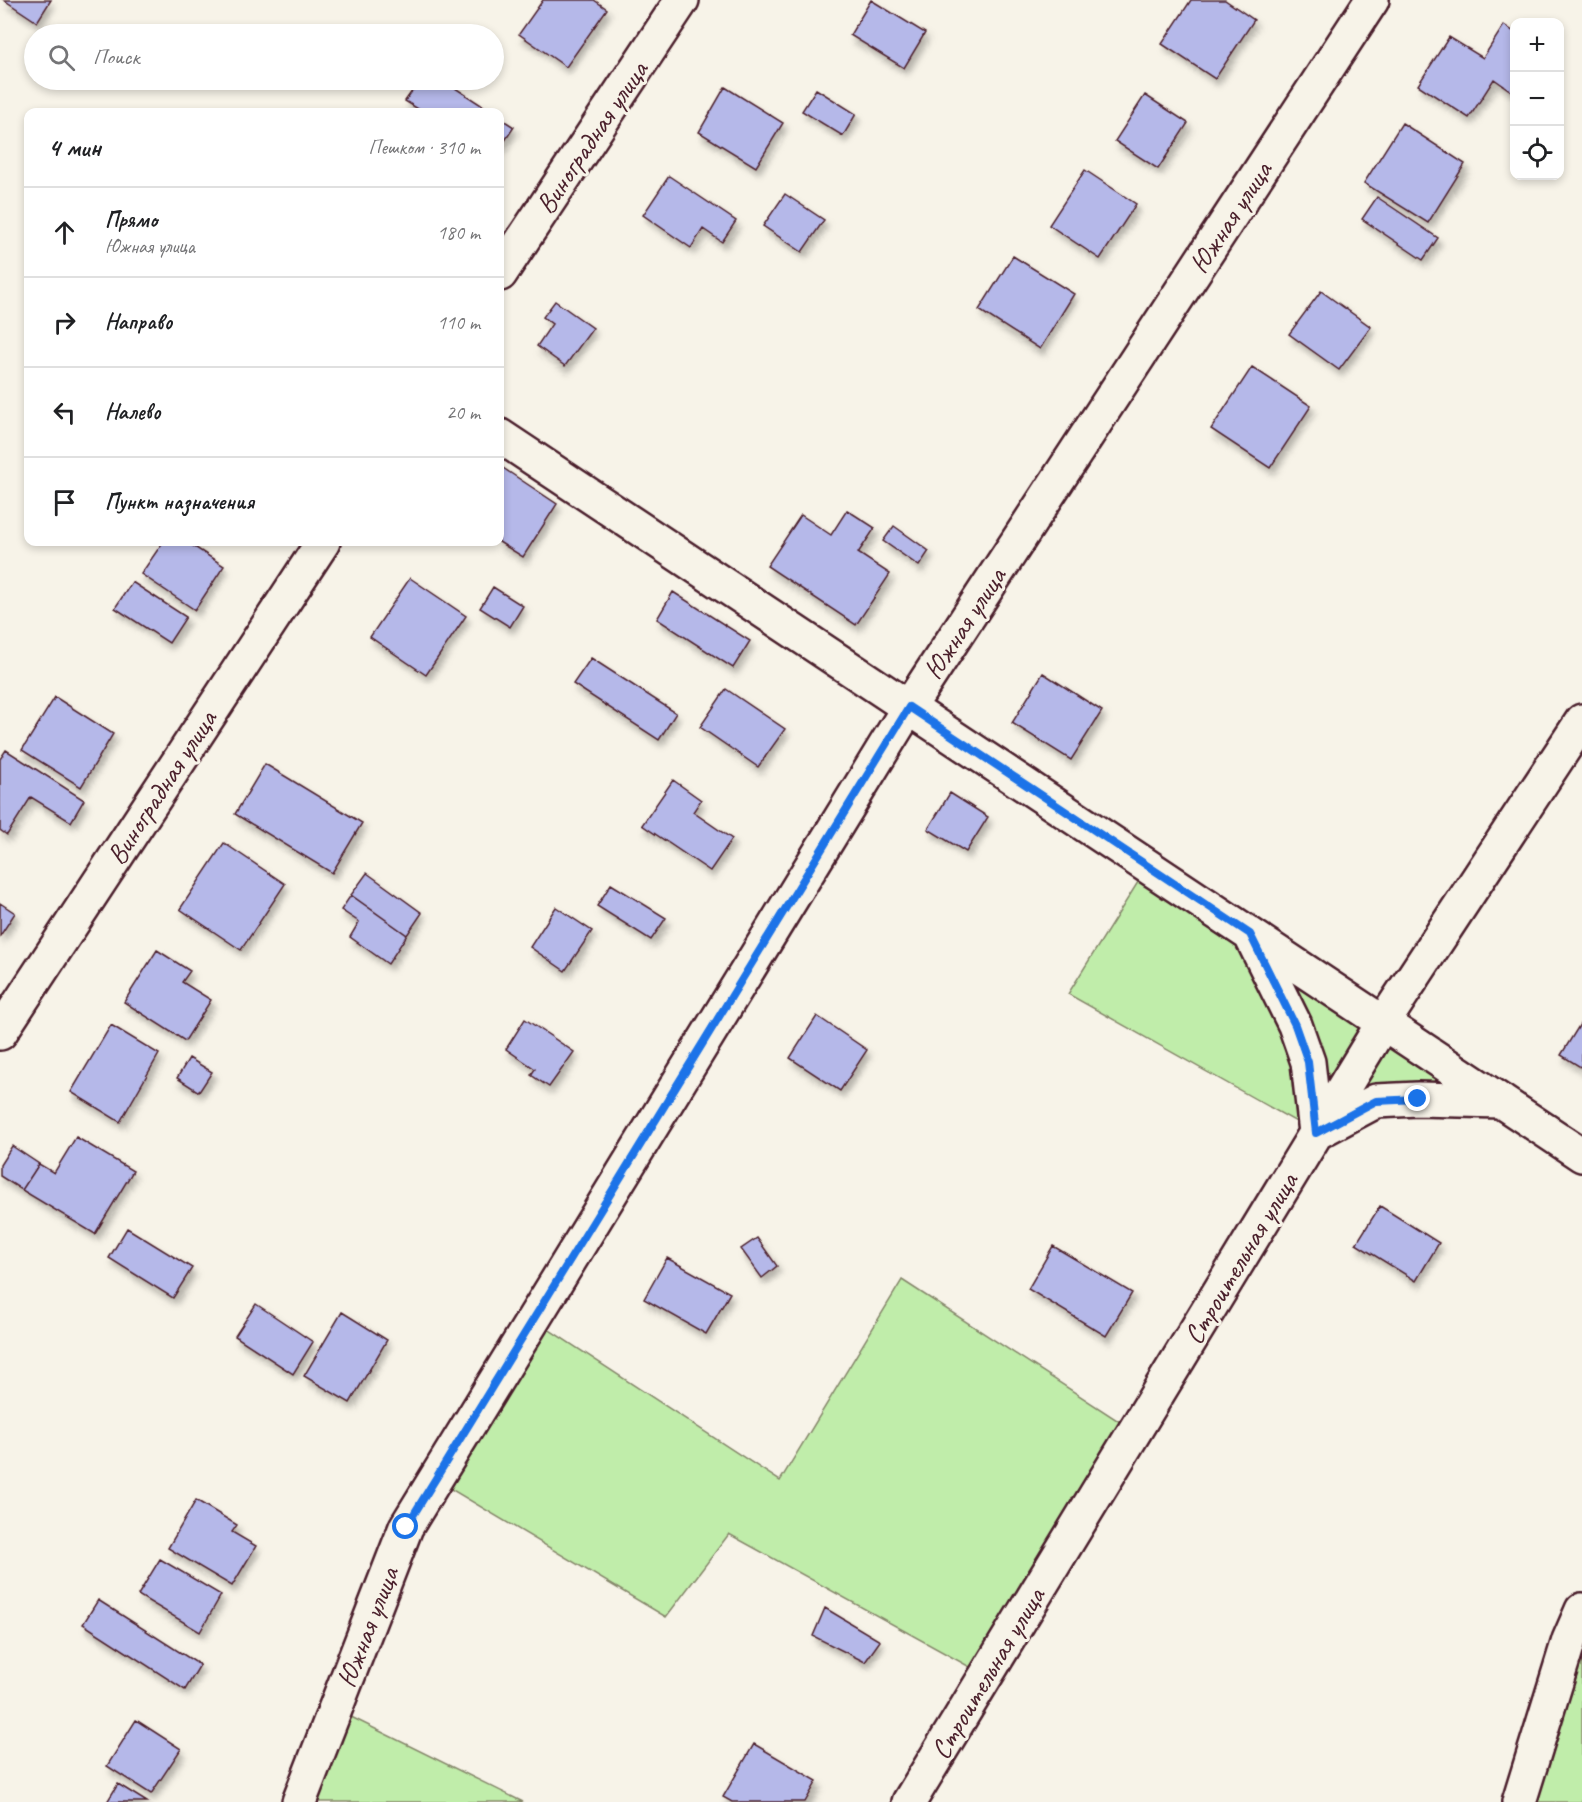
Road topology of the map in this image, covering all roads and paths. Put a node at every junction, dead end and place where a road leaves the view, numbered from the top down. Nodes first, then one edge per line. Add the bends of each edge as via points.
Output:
1 (682, 0) edge
2 (1372, 0) edge
3 (504, 268) edge
4 (504, 439) edge
5 (320, 546) edge
6 (909, 707) junction
7 (1582, 721) edge
8 (1250, 934) junction
9 (1383, 1023) junction
10 (0, 1033) edge
11 (1501, 1101) junction
12 (1316, 1133) junction
13 (1582, 1155) edge
14 (1582, 1610) edge
15 (299, 1802) edge
16 (909, 1802) edge
17 (1519, 1802) edge

1 - 3 street, Виноградная улица
2 - 6 street, Южная улица
4 - 6 street
5 - 10 street, Виноградная улица
6 - 8 street
6 - 15 street, Южная улица via 406,1527
7 - 9 street, Строительная улица
8 - 9 street
8 - 12 street via 1295,1025 1308,1062
9 - 11 street
9 - 12 street, Строительная улица
11 - 12 street via 1376,1101
11 - 13 street
12 - 16 street, Строительная улица
14 - 17 street

